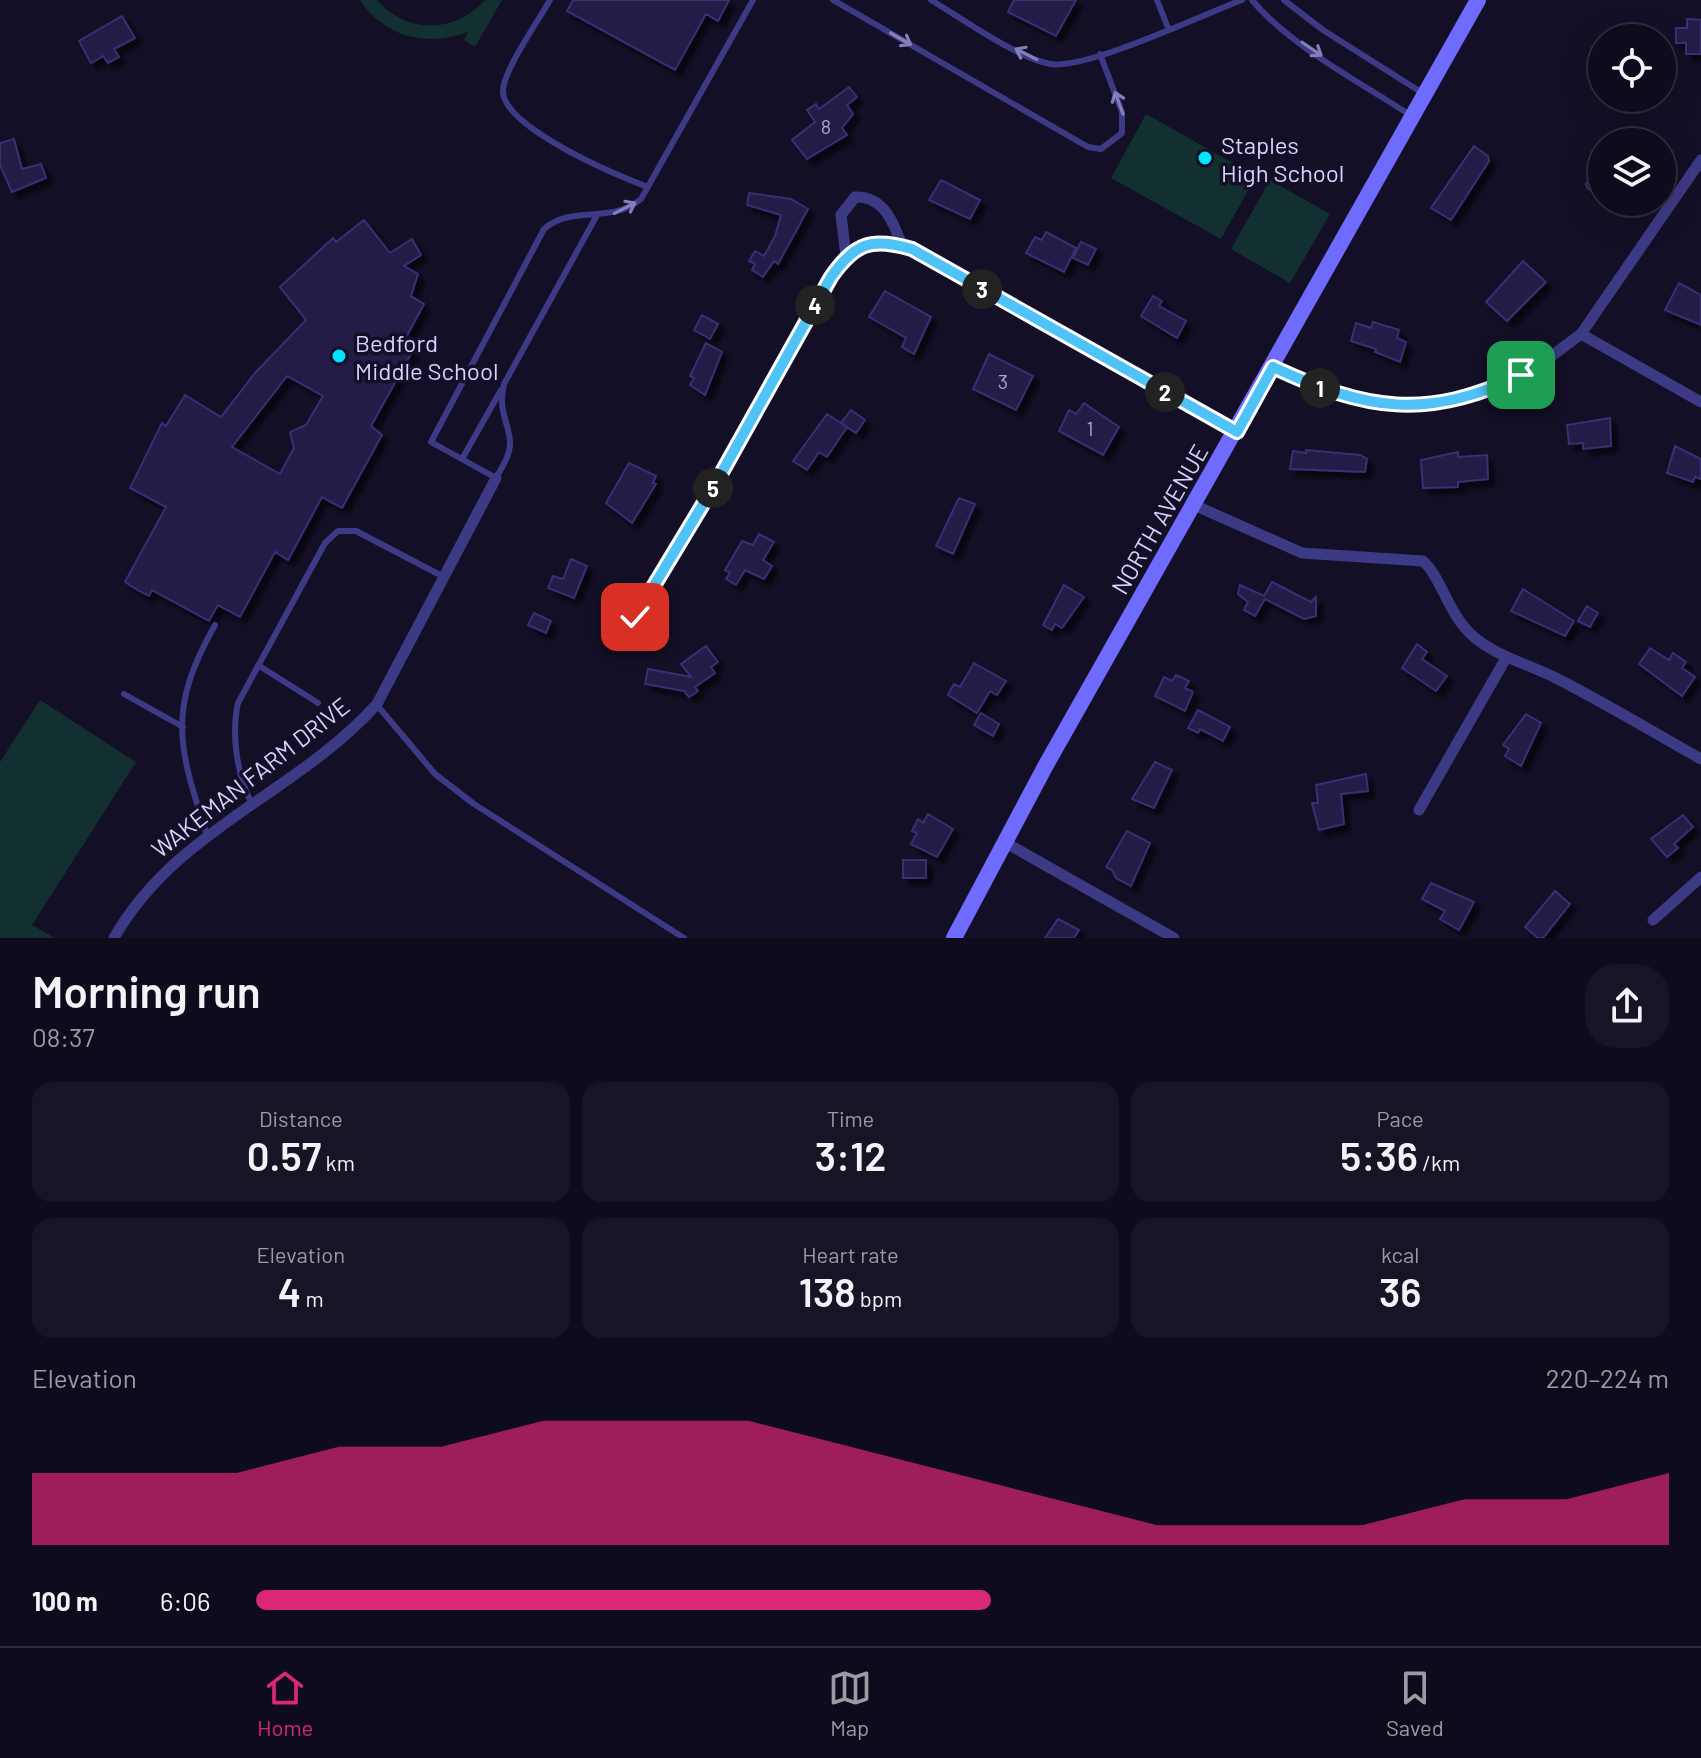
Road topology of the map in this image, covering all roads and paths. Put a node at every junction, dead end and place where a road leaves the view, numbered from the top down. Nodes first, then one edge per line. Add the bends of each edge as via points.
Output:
1 (550, 0) edge
2 (753, 0) edge
3 (833, 0) edge
4 (931, 0) edge
5 (1157, 0) edge
6 (1242, 0) edge
7 (1252, 0) edge
8 (1284, 0) edge
9 (1478, 0) edge
10 (1168, 28) junction
11 (1100, 54) junction
12 (1424, 94) junction
13 (1411, 115) junction
14 (1701, 160) edge
15 (648, 187) junction
16 (596, 217) junction
17 (902, 246) junction
18 (846, 256) junction
19 (1581, 334) junction
20 (1273, 367) junction
21 (504, 384) junction
22 (1701, 402) edge
23 (1237, 432) junction
24 (462, 459) junction
25 (496, 478) junction
26 (1194, 505) junction
27 (444, 577) junction
28 (635, 617) dead end
29 (215, 625) dead end
30 (1506, 658) junction
31 (258, 665) junction
32 (124, 694) dead end
33 (318, 703) dead end
34 (377, 704) junction
35 (183, 727) junction
36 (1701, 759) edge
37 (252, 804) junction
38 (1419, 810) dead end
39 (207, 835) junction
40 (1006, 843) junction
41 (1701, 877) edge
42 (1653, 920) dead end
43 (114, 938) edge
44 (684, 938) edge
45 (954, 938) edge
46 (1174, 938) edge

1 - 15 lane via 504,82 507,104 521,121 558,143 619,178
2 - 15 lane
3 -> 11 lane via 1088,147 1101,149 1122,133 1124,120
11 -> 4 lane via 1068,64 1041,61
5 - 10 lane
6 - 10 lane
7 -> 13 lane via 1304,44
8 - 12 lane
9 - 12 street, NORTH AVENUE
10 - 11 lane
12 - 13 street, NORTH AVENUE
13 - 20 street, NORTH AVENUE
14 - 19 street
16 -> 15 lane via 629,209
16 - 21 lane
16 - 24 lane via 566,216 544,229 431,442
17 - 18 street via 871,244
17 - 18 street via 890,214 855,197 841,215
17 - 23 street
18 - 28 street
19 - 20 street via 1511,380 1444,402 1380,405 1334,394
19 - 22 street
20 - 23 street, NORTH AVENUE
21 - 24 lane
21 - 25 lane via 500,403 509,454
23 - 26 street, NORTH AVENUE
24 - 25 lane
25 - 27 street, WAKEMAN FARM DRIVE
26 - 30 street via 1302,553 1423,561 1466,630
26 - 40 street, NORTH AVENUE
27 - 31 lane via 356,531 338,531 325,543
27 - 34 street, WAKEMAN FARM DRIVE
29 - 35 lane via 183,694
30 - 36 street via 1556,678
30 - 38 street
31 - 33 lane
31 - 37 lane via 234,721 243,787
32 - 35 lane
34 - 37 street, WAKEMAN FARM DRIVE via 349,735
34 - 44 lane via 435,774 474,804
35 - 39 lane via 190,791
37 - 39 street, WAKEMAN FARM DRIVE
39 - 43 street, WAKEMAN FARM DRIVE via 144,892
40 - 45 street, NORTH AVENUE
40 - 46 street
41 - 42 street

